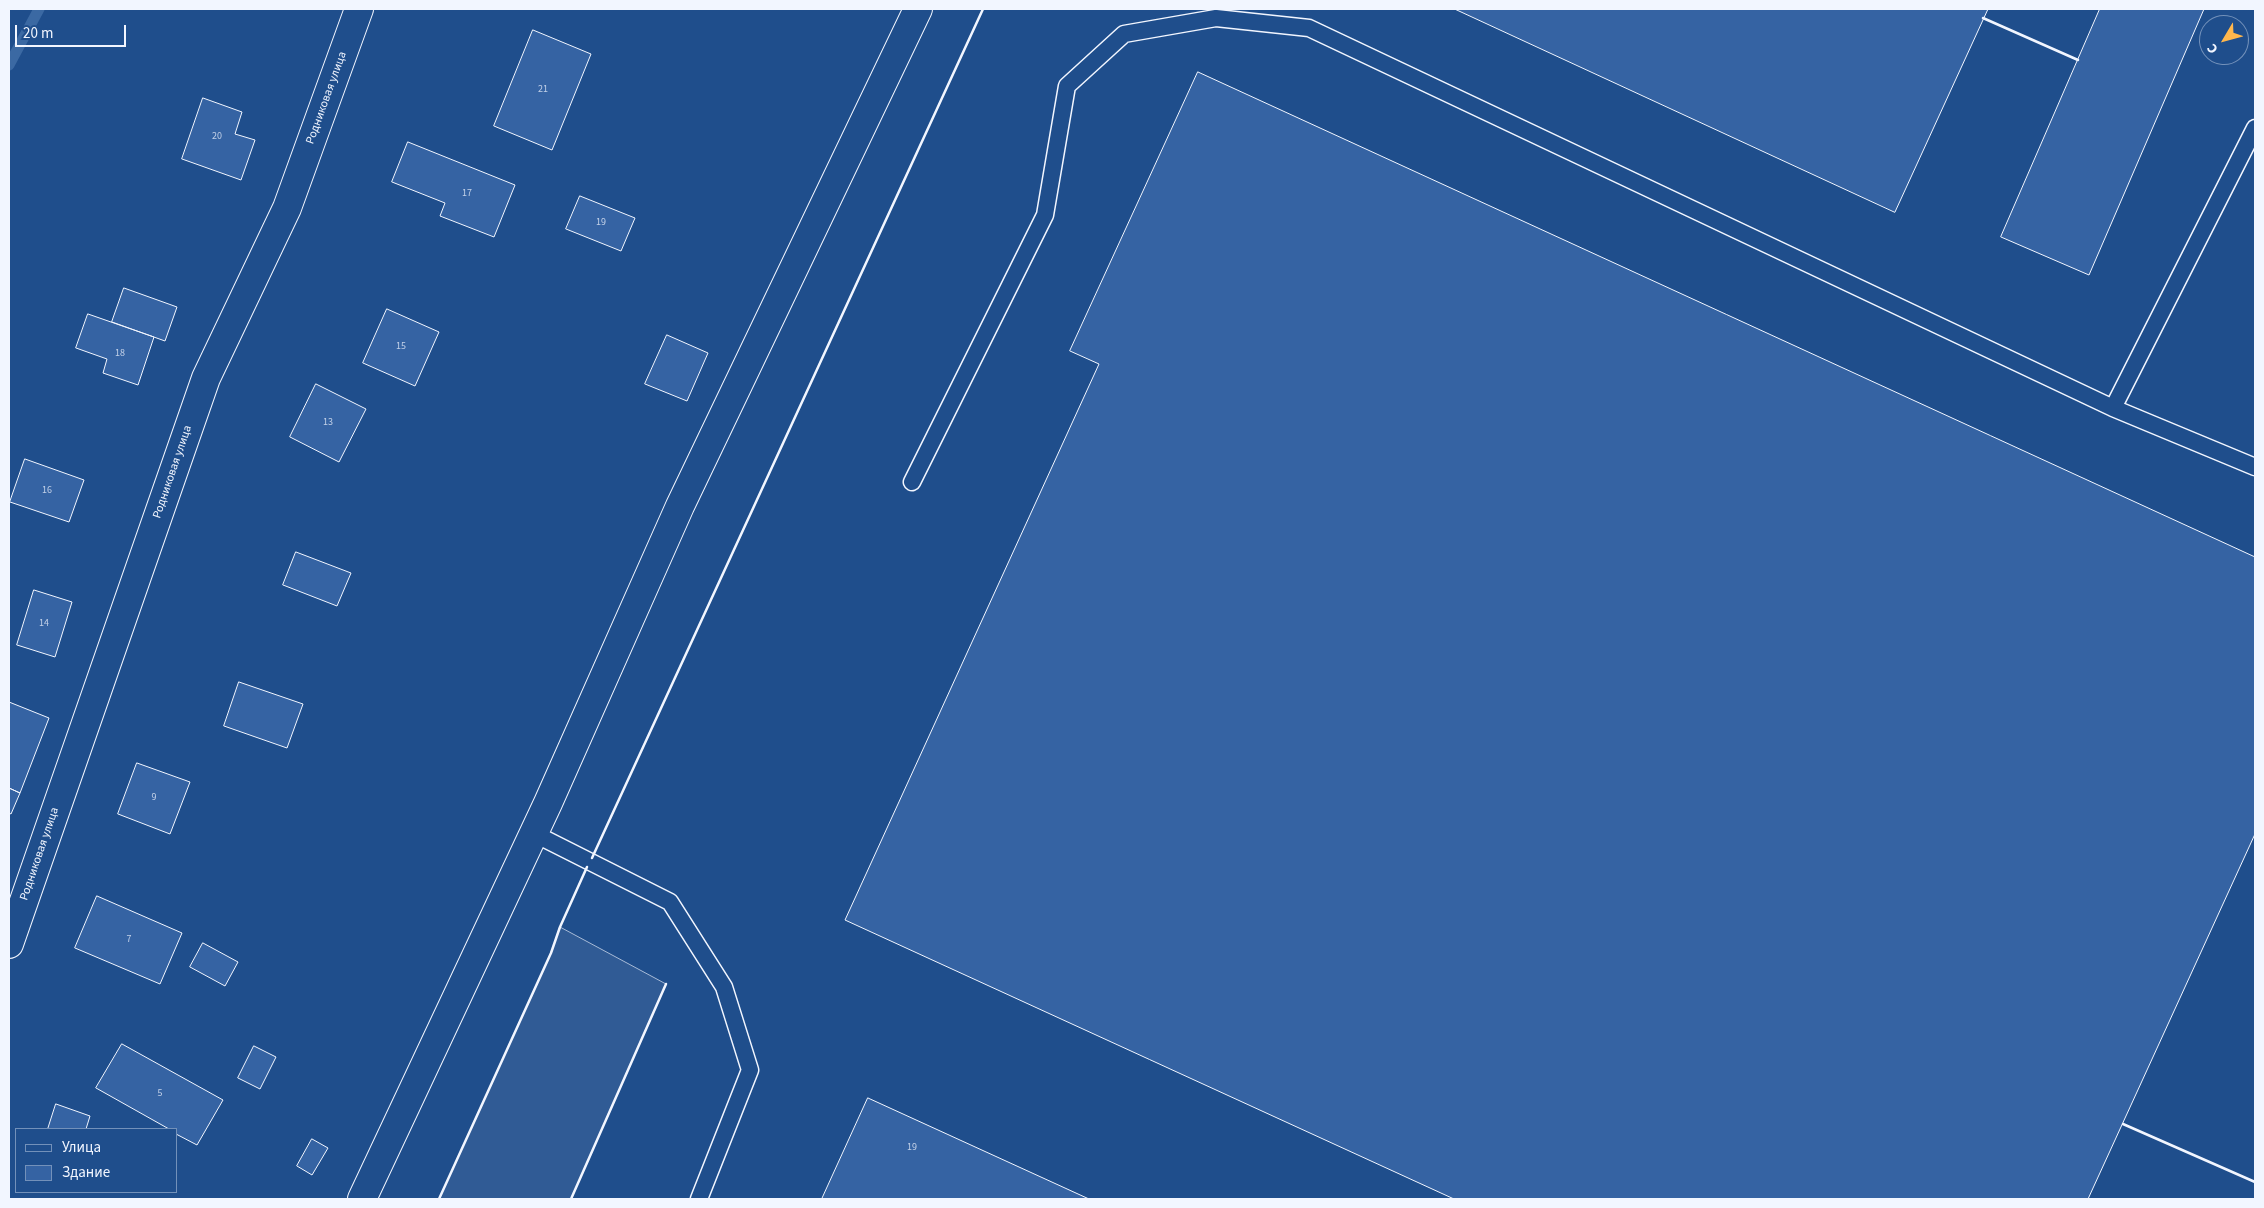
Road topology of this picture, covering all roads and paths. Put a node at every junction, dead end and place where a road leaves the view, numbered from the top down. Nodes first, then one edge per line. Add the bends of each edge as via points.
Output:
1 (359, 9) edge
2 (918, 9) edge
3 (2255, 128) edge
4 (2113, 408) junction
5 (2255, 466) edge
6 (912, 482) dead end
7 (533, 833) junction
8 (9, 944) edge
9 (362, 1199) edge
10 (700, 1199) edge

1 - 8 street, Родниковая улица via 286,208 206,378
2 - 7 street via 680,506
3 - 4 lane
4 - 5 lane
4 - 6 lane via 1309,28 1216,18 1124,34 1067,86 1045,215
7 - 9 street
7 - 10 lane via 670,902 724,987 750,1070

